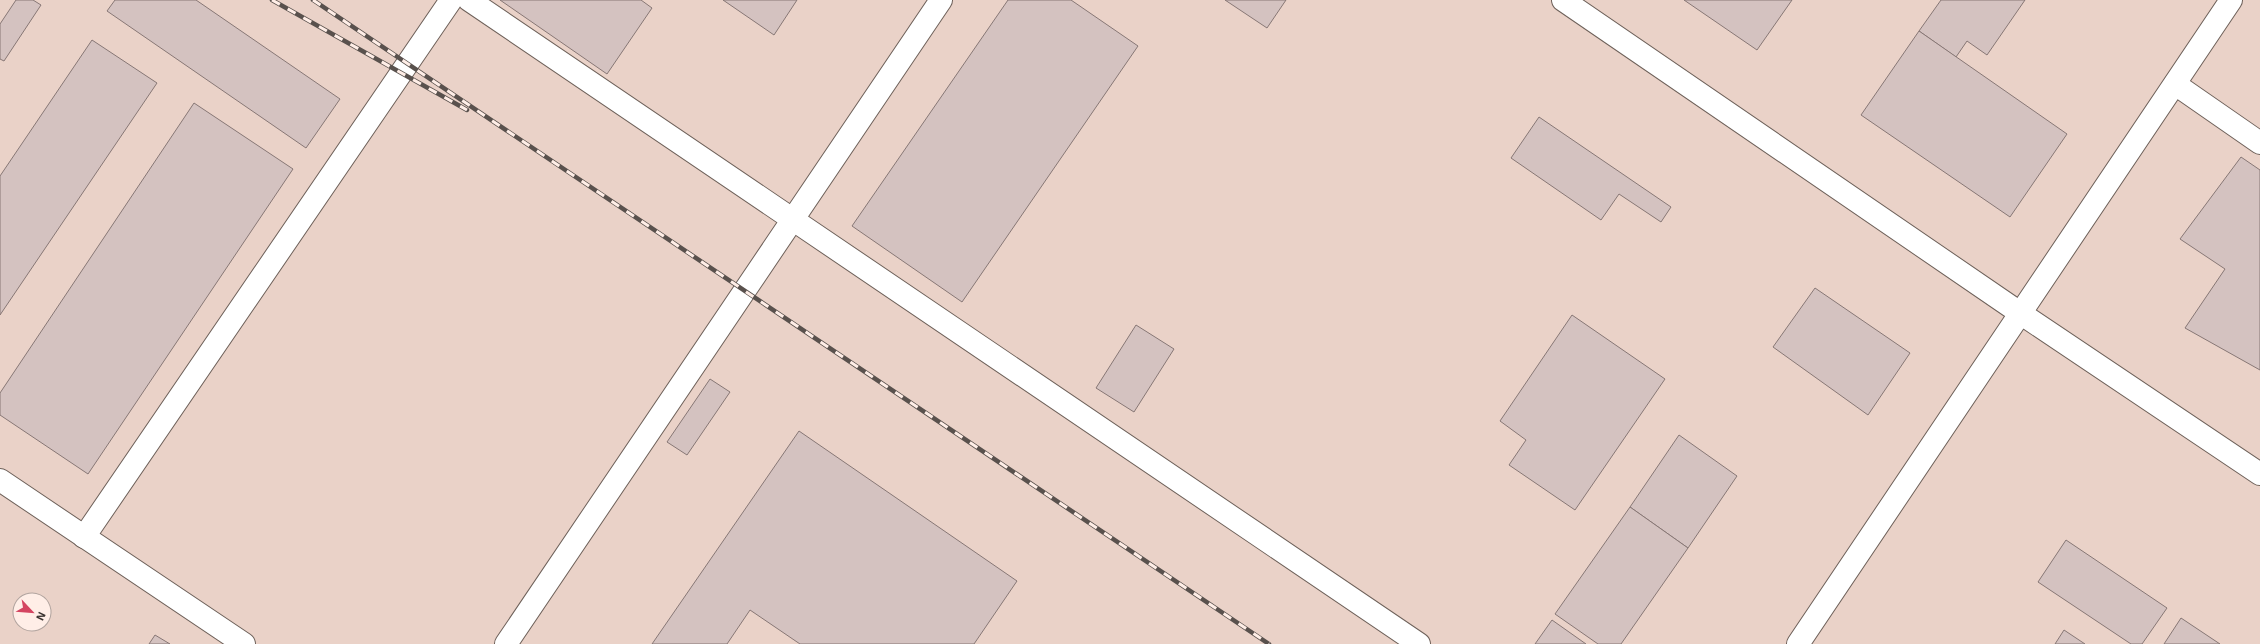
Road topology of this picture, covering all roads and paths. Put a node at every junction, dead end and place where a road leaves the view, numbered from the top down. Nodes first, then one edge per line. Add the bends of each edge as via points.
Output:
1 (452, 0) edge
2 (470, 0) edge
3 (941, 0) edge
4 (1563, 0) edge
5 (2231, 0) edge
6 (2175, 84) junction
7 (2260, 143) edge
8 (793, 219) junction
9 (2020, 313) junction
10 (2260, 474) edge
11 (0, 480) edge
12 (84, 537) junction
13 (244, 644) edge
14 (506, 644) edge
15 (1419, 644) edge
16 (1798, 644) edge

1 - 12 lane
2 - 8 lane
3 - 8 lane
4 - 9 lane
5 - 6 lane
6 - 7 lane
6 - 9 lane
8 - 14 lane
8 - 15 lane
9 - 10 lane
9 - 16 lane
11 - 12 lane
12 - 13 lane

